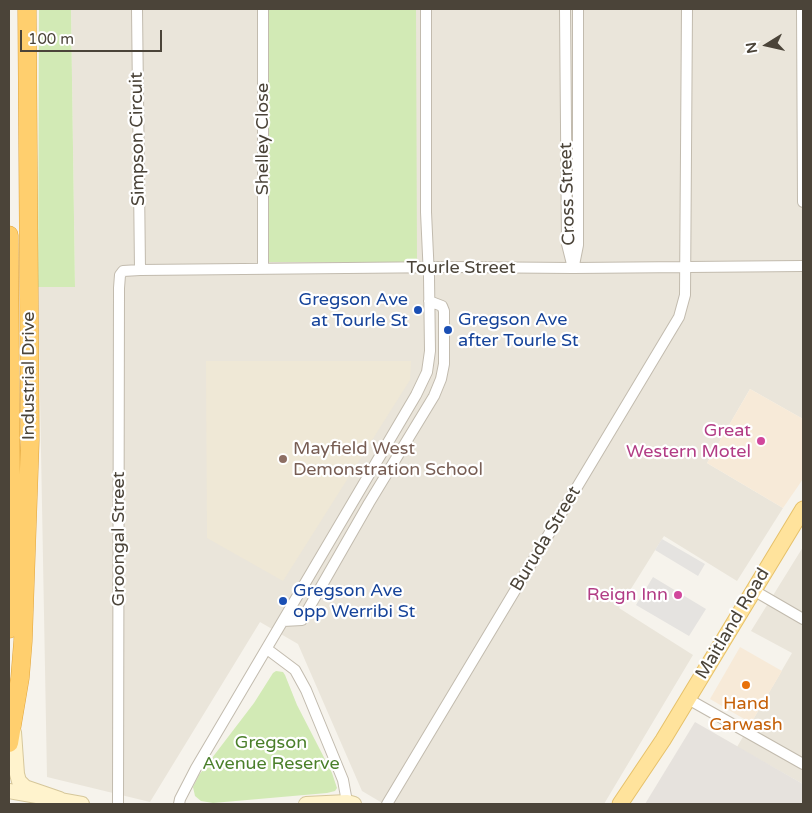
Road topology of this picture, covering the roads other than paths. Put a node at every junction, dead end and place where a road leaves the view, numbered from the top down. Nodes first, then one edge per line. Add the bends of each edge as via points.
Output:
1 (27, 9) edge
2 (137, 9) edge
3 (263, 9) edge
4 (426, 9) edge
5 (565, 9) edge
6 (578, 9) edge
7 (687, 9) edge
8 (802, 9) edge
9 (803, 202) edge
10 (9, 236) edge
11 (29, 245) junction
12 (9, 254) edge
13 (803, 266) edge
14 (685, 267) junction
15 (263, 268) junction
16 (429, 268) junction
17 (573, 268) junction
18 (140, 270) junction
19 (120, 275) joint
20 (429, 301) junction
21 (10, 348) edge
22 (803, 509) edge
23 (753, 590) junction
24 (803, 619) edge
25 (283, 621) junction
26 (9, 629) edge
27 (267, 649) junction
28 (688, 699) junction
29 (13, 722) junction
30 (663, 740) junction
31 (9, 743) edge
32 (803, 764) edge
33 (9, 791) edge
34 (60, 800) junction
35 (350, 803) edge
36 (82, 804) edge
37 (118, 804) edge
38 (179, 804) edge
39 (306, 804) edge
40 (387, 804) edge
41 (620, 804) edge
42 (632, 804) edge

1 - 11 highway, Industrial Drive
2 - 18 street, Simpson Circuit
3 - 15 street, Shelley Close
4 - 16 street
5 - 17 street, Cross Street via 567,244
6 - 17 street, Cross Street via 578,245
7 - 14 street, Buruda Street
8 - 9 street
10 - 11 main road
10 - 12 highway, Industrial Drive
11 - 12 main road
11 - 29 highway, Industrial Drive via 30,440 26,598
12 - 21 highway, Industrial Drive
13 - 14 street, Tourle Street
14 - 17 street, Tourle Street
14 - 40 street, Buruda Street via 685,295 679,317
15 - 16 street, Tourle Street
15 - 18 street, Tourle Street
16 - 17 street, Tourle Street
16 - 20 street
18 - 19 street, Tourle Street via 127,270
19 - 37 street, Groongal Street
20 - 25 street via 429,357 423,384
20 - 25 street via 442,306 444,311 444,364 434,396 302,620
21 - 26 highway, Industrial Drive
22 - 23 main road, Maitland Road
23 - 24 street
23 - 28 main road, Maitland Road
25 - 27 street
27 - 35 street via 294,670 306,690
27 - 38 street via 196,768
28 - 30 main road, Maitland Road
28 - 32 street
29 - 31 highway, Industrial Drive
29 - 34 main road via 19,781 25,787
30 - 41 main road, Maitland Road
30 - 42 main road, Maitland Road
33 - 34 main road
34 - 36 main road
35 - 39 main road

